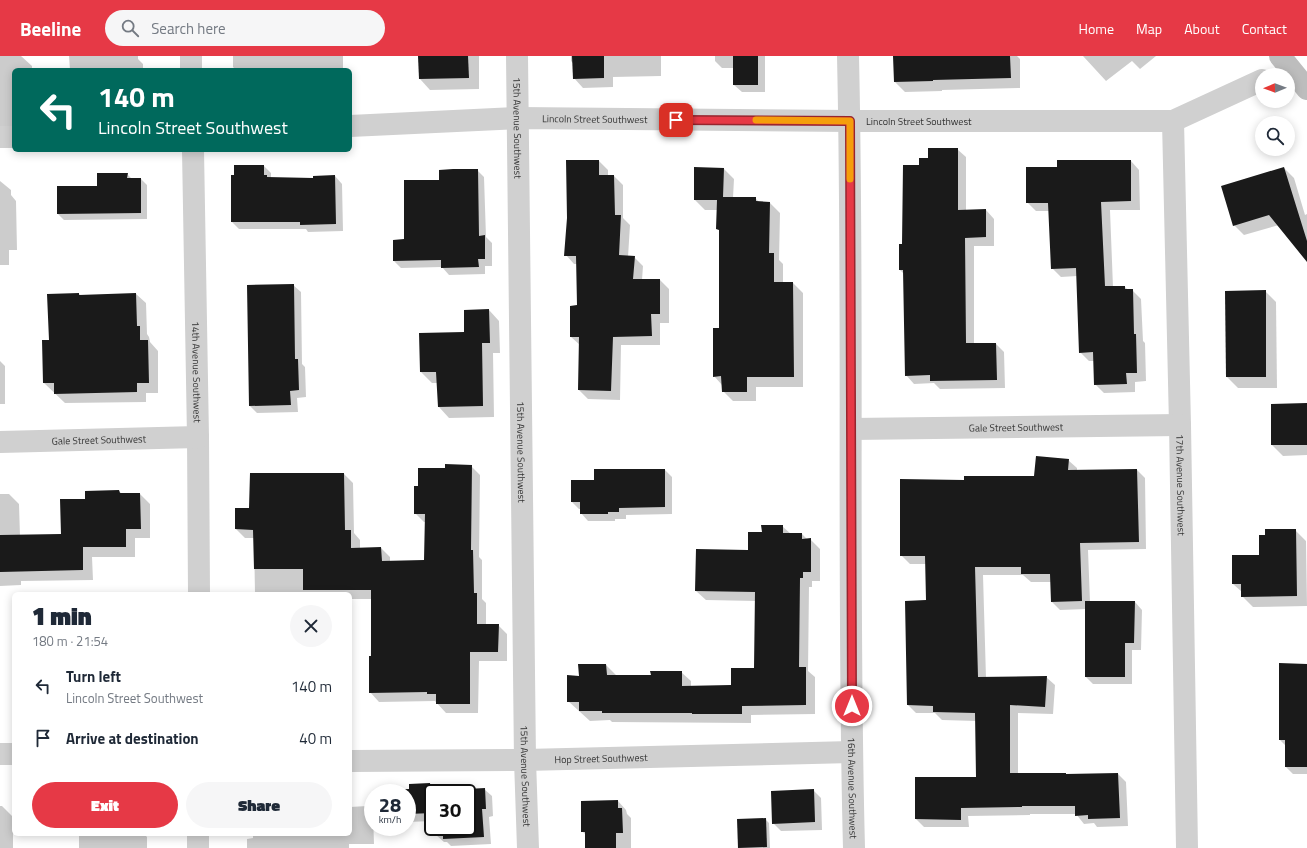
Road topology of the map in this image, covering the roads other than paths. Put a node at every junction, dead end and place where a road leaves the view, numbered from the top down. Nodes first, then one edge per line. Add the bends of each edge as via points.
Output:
1 (191, 56) edge
2 (517, 56) edge
3 (848, 56) edge
4 (1281, 66) edge
5 (191, 68) edge
6 (1255, 83) edge
7 (1307, 89) edge
8 (518, 118) junction
9 (850, 121) junction
10 (1173, 121) junction
11 (352, 126) edge
12 (0, 137) edge
13 (12, 137) edge
14 (193, 152) edge
15 (1180, 425) junction
16 (851, 430) junction
17 (198, 437) junction
18 (0, 442) edge
19 (199, 592) edge
20 (852, 752) junction
21 (0, 754) edge
22 (12, 754) edge
23 (525, 760) junction
24 (352, 762) edge
25 (198, 836) edge
26 (198, 848) edge
27 (528, 848) edge
28 (854, 848) edge
29 (1187, 848) edge

1 - 5 street
2 - 8 street, 15th Avenue Southwest
3 - 9 street, 16th Avenue Southwest
4 - 7 main road
6 - 10 street, Lincoln Street Southwest
8 - 9 street, Lincoln Street Southwest
8 - 11 street, Lincoln Street Southwest
8 - 23 street, 15th Avenue Southwest
9 - 10 street, Lincoln Street Southwest
9 - 16 street, 16th Avenue Southwest
10 - 15 street, 17th Avenue Southwest
12 - 13 street
14 - 17 street, 14th Avenue Southwest
15 - 16 street, Gale Street Southwest
15 - 29 street, 17th Avenue Southwest
16 - 20 street, 16th Avenue Southwest
17 - 18 street, Gale Street Southwest
17 - 19 street, 14th Avenue Southwest
20 - 23 street, Hop Street Southwest
20 - 28 street, 16th Avenue Southwest
21 - 22 street
23 - 24 street, Hop Street Southwest
23 - 27 street, 15th Avenue Southwest
25 - 26 street

